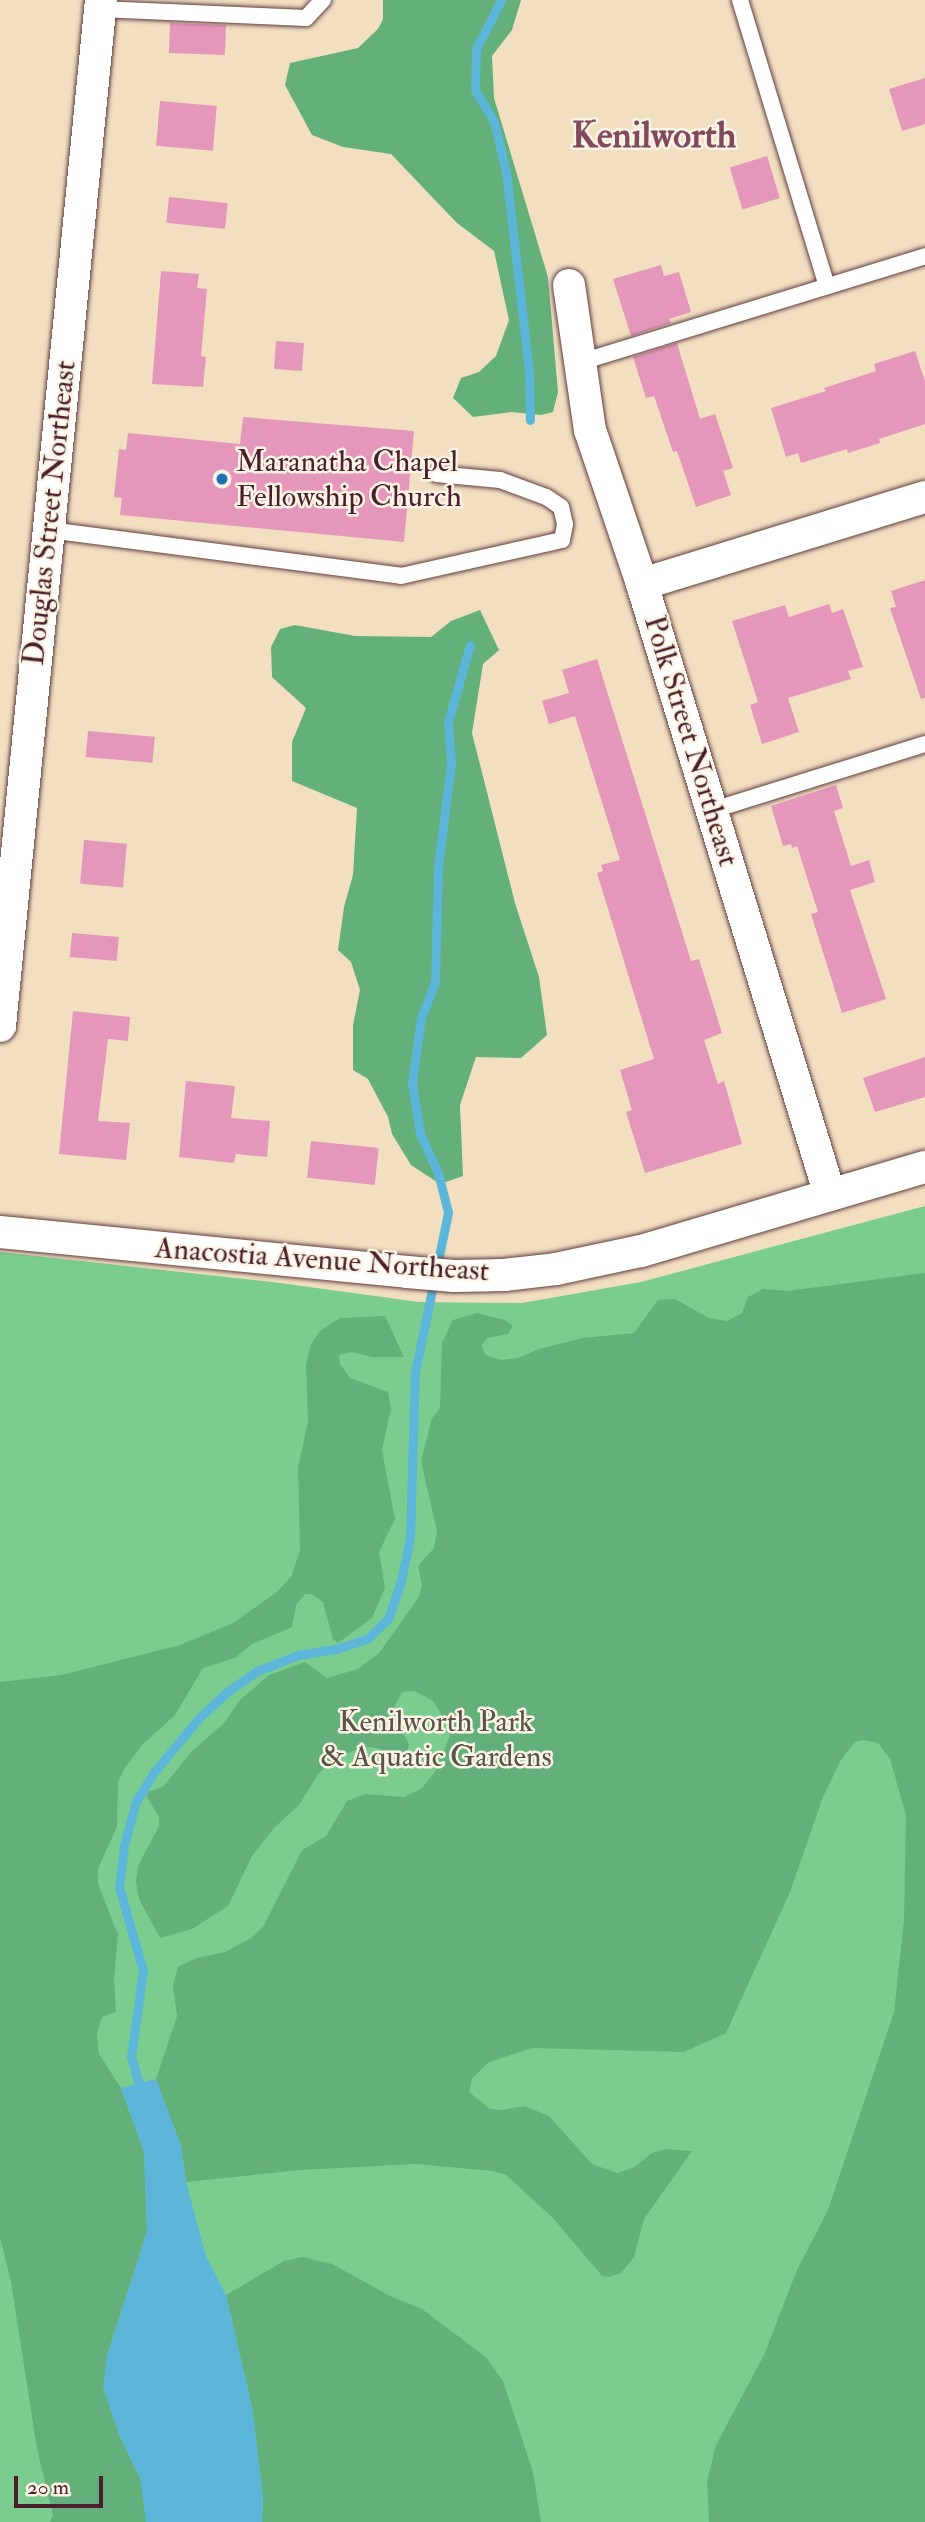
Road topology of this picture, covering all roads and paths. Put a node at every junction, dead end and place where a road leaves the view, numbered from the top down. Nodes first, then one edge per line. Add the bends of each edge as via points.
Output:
1 (323, 0) edge
2 (740, 0) edge
3 (100, 4) edge
4 (925, 256) edge
5 (569, 285) dead end
6 (827, 286) junction
7 (581, 362) junction
8 (436, 474) dead end
9 (925, 496) edge
10 (49, 530) junction
11 (642, 584) junction
12 (925, 744) edge
13 (713, 810) junction
14 (0, 1026) edge
15 (925, 1167) edge
16 (830, 1195) junction
17 (0, 1233) edge

1 - 3 lane via 306,18
2 - 6 lane
3 - 10 street, Douglas Street Northeast
4 - 6 lane
5 - 7 street, Polk Street Northeast
6 - 7 lane
7 - 11 street, Polk Street Northeast via 590,430
8 - 10 lane via 500,480 546,497 561,507 562,540 401,576
9 - 11 street
10 - 14 street, Douglas Street Northeast
11 - 13 street, Polk Street Northeast
12 - 13 lane
13 - 16 street, Polk Street Northeast
15 - 16 street, Anacostia Avenue Northeast
16 - 17 street, Anacostia Avenue Northeast via 677,1242 592,1262 530,1272 454,1276

